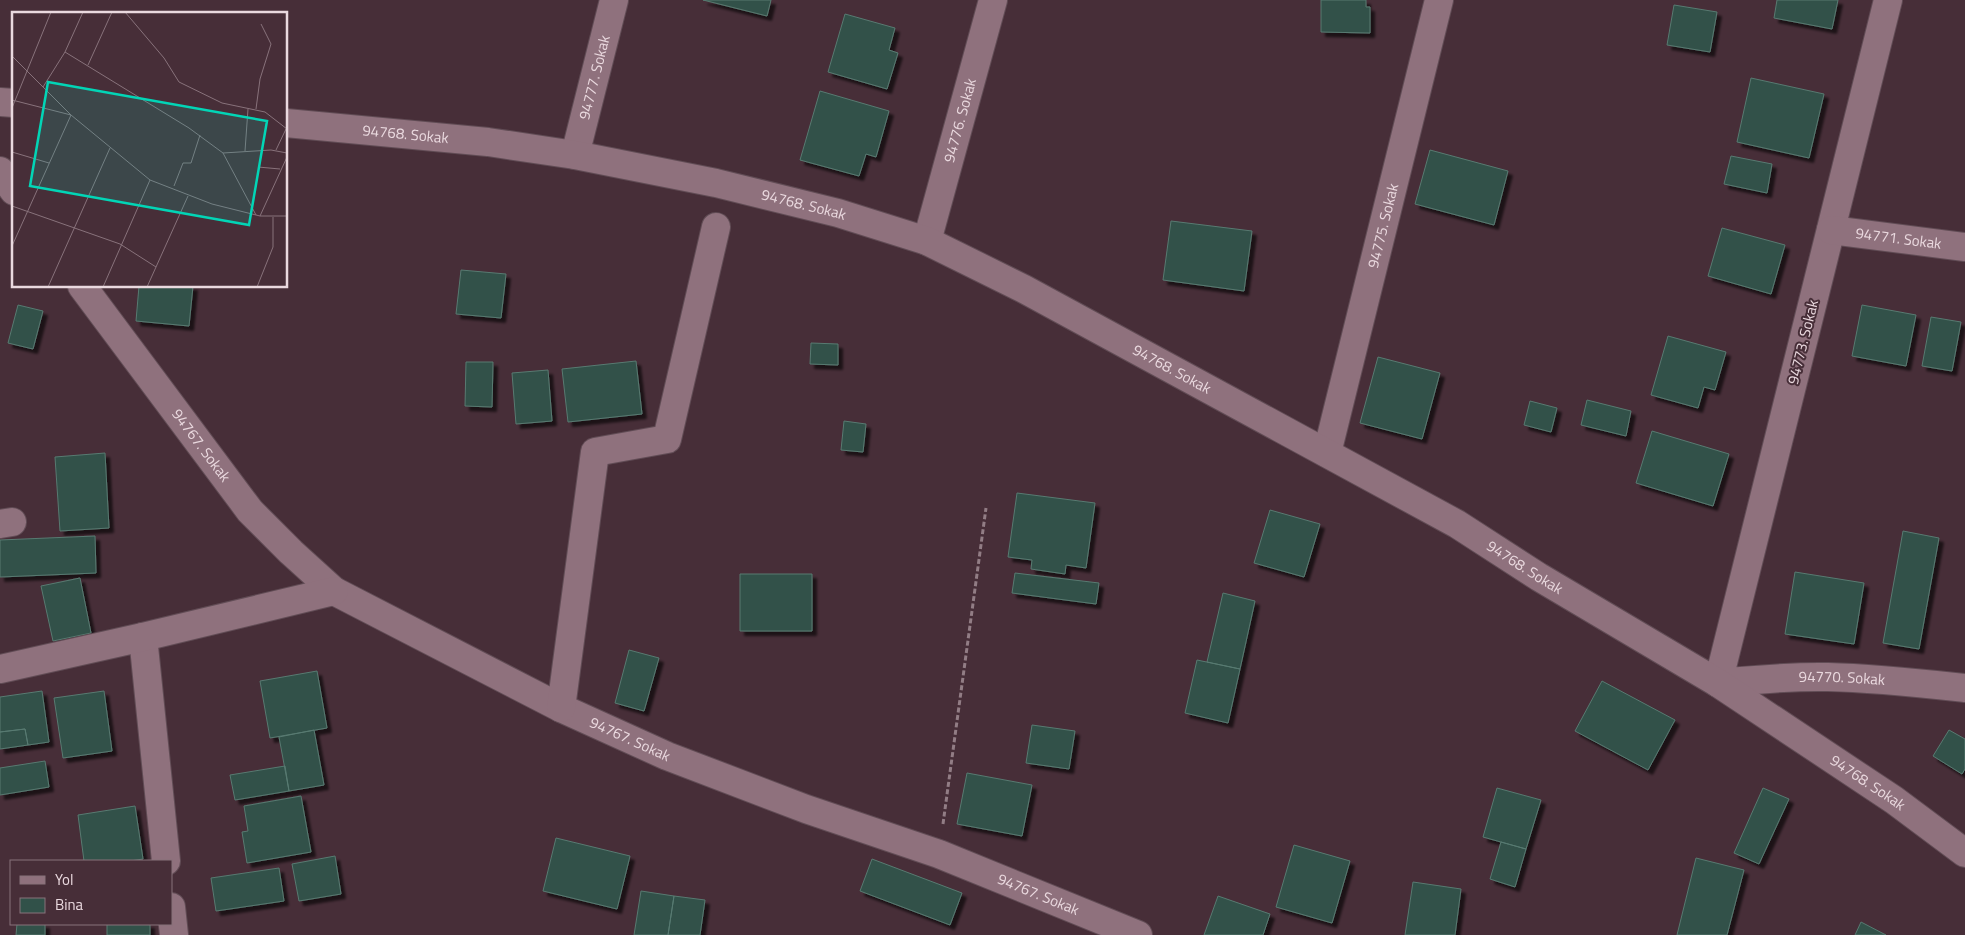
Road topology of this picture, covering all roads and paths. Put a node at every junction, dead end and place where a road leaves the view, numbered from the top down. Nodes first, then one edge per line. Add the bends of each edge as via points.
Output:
1 (614, 0) edge
2 (993, 0) edge
3 (1439, 0) edge
4 (1888, 0) edge
5 (288, 123) edge
6 (575, 155) junction
7 (0, 171) edge
8 (12, 188) edge
9 (716, 227) dead end
10 (1831, 230) junction
11 (927, 241) junction
12 (1965, 247) edge
13 (83, 288) edge
14 (1327, 453) junction
15 (986, 508) dead end
16 (334, 591) junction
17 (143, 637) junction
18 (0, 669) edge
19 (1718, 683) junction
20 (1965, 688) edge
21 (560, 708) junction
22 (1965, 853) edge
23 (939, 854) junction
24 (166, 860) edge
25 (172, 916) edge
26 (174, 935) edge
27 (1138, 935) edge

1 - 6 street, 94777. Sokak
2 - 11 street, 94776. Sokak
3 - 14 street, 94775. Sokak
4 - 10 street, 94773. Sokak
5 - 6 street, 94768. Sokak via 488,142
6 - 11 street, 94768. Sokak via 838,213
7 - 8 street
9 - 21 street via 667,439 595,452
10 - 12 street, 94771. Sokak
10 - 19 street, 94773. Sokak
11 - 14 street, 94768. Sokak via 1024,289
13 - 16 street, 94767. Sokak via 250,511
14 - 19 street, 94768. Sokak via 1457,524 1539,577
15 - 23 path
16 - 17 street
16 - 21 street, 94767. Sokak
17 - 18 street
17 - 24 street
19 - 20 street, 94770. Sokak via 1826,676 1891,679
19 - 22 street, 94768. Sokak via 1894,800
21 - 23 street, 94767. Sokak via 667,756 806,809
23 - 27 street, 94767. Sokak
25 - 26 street

